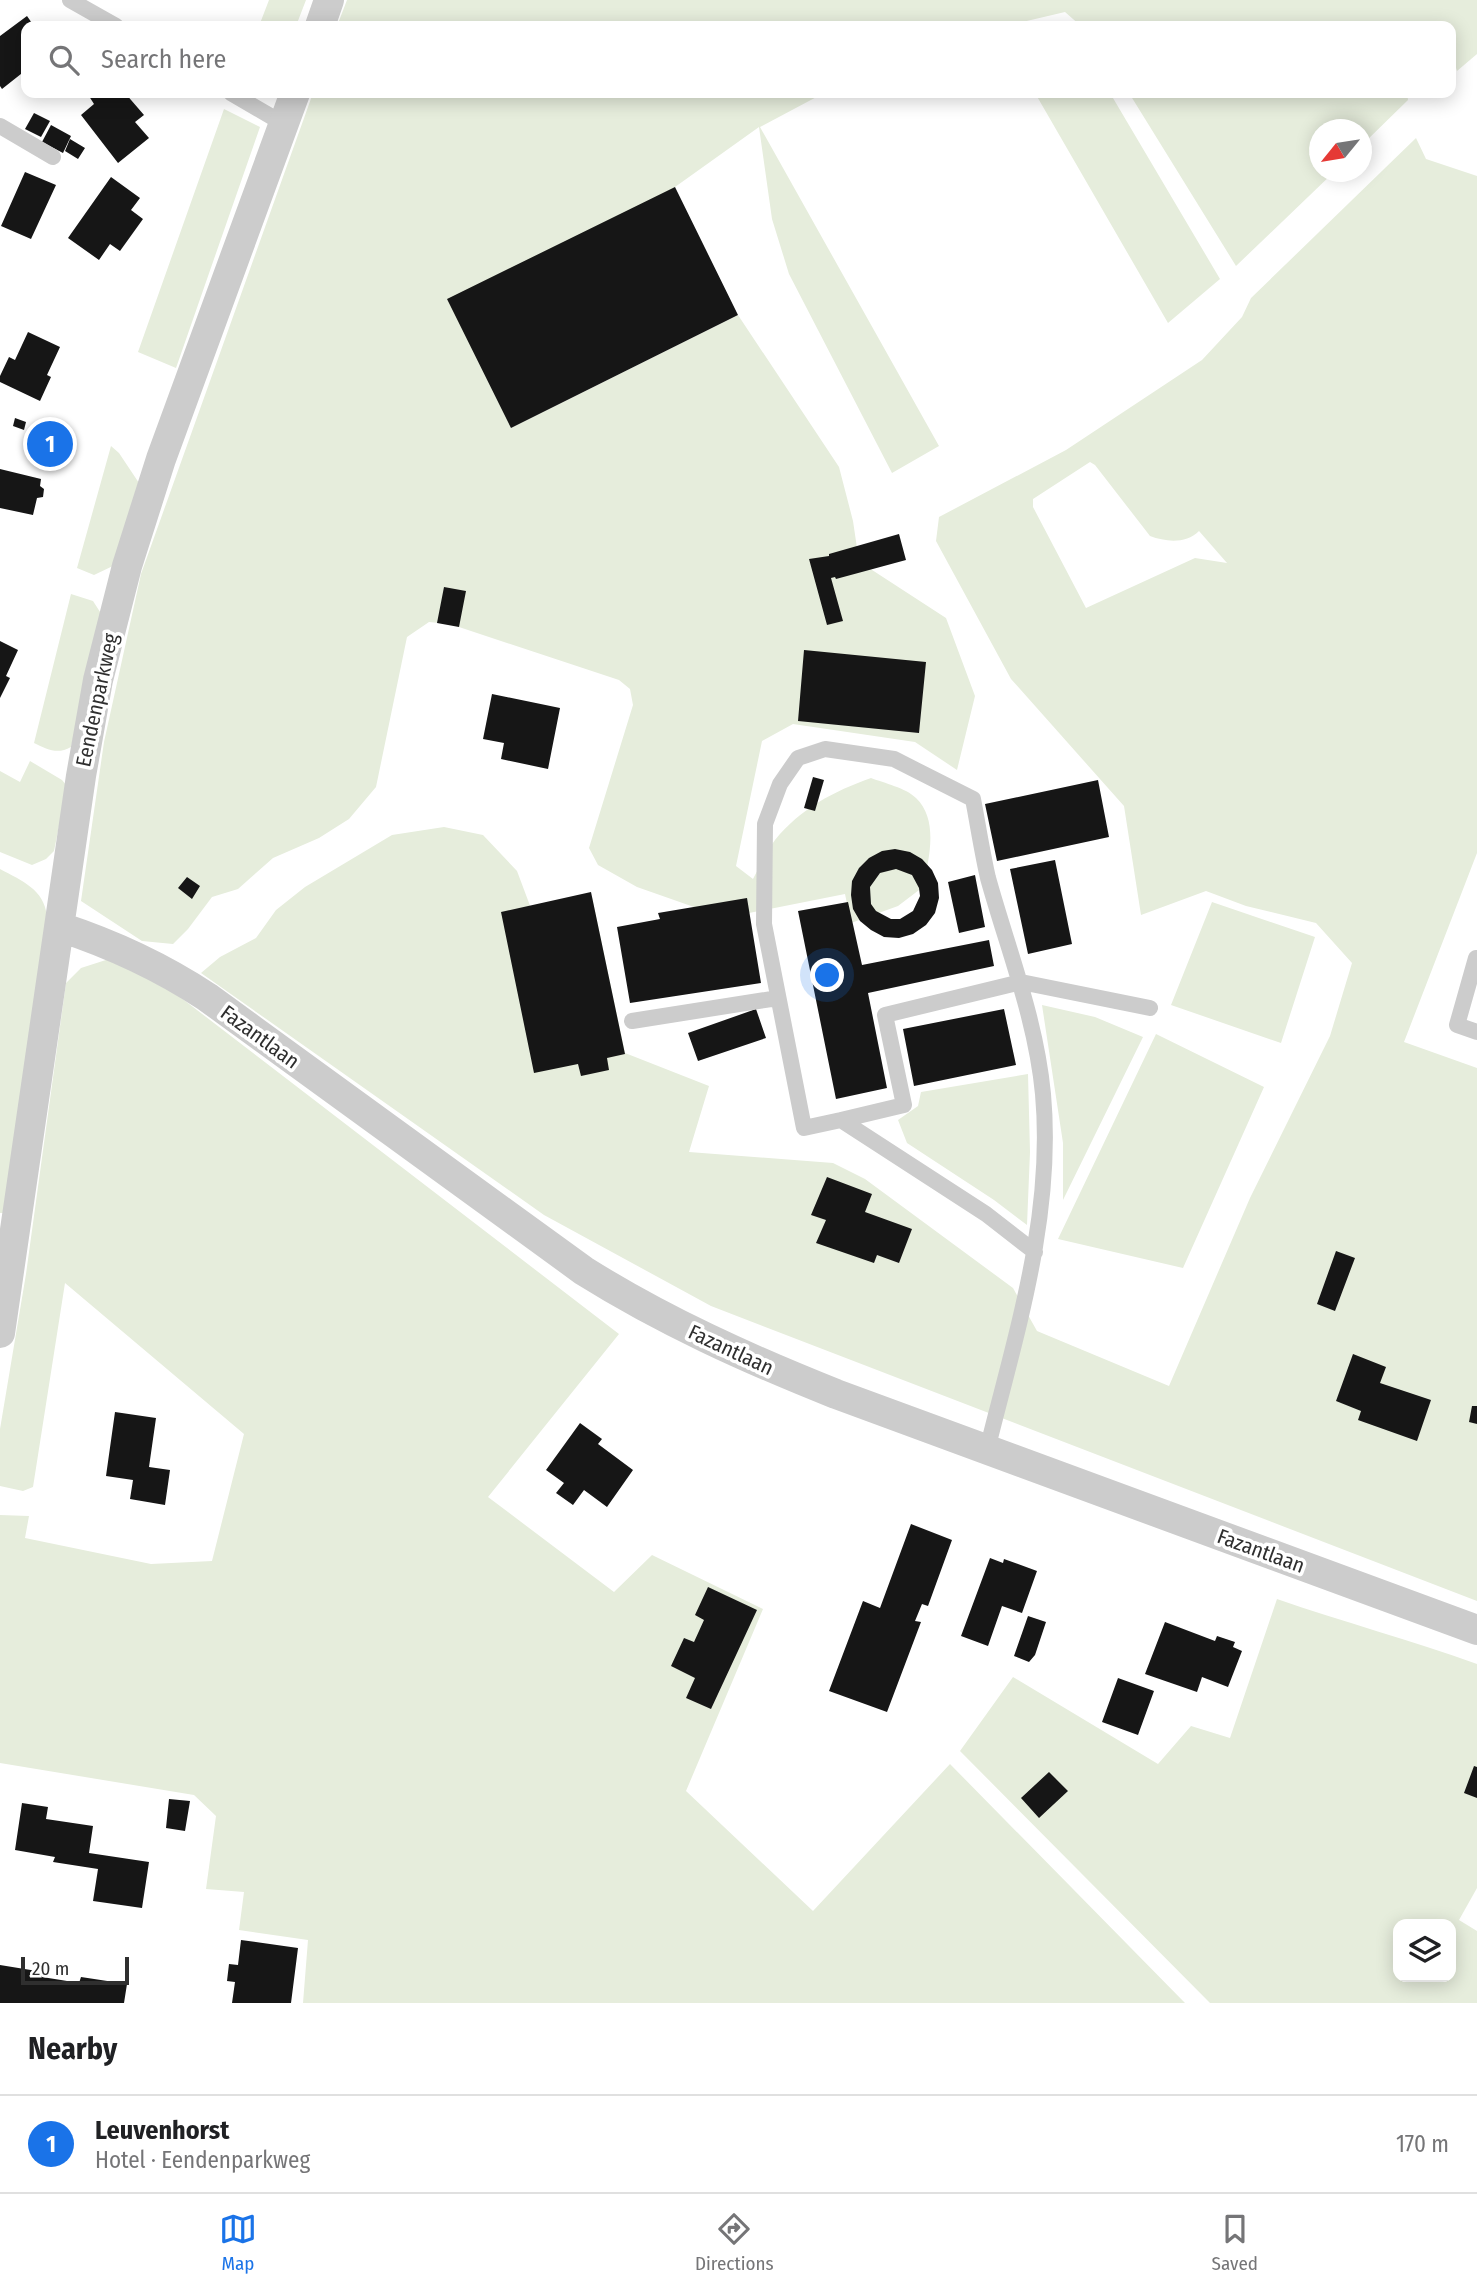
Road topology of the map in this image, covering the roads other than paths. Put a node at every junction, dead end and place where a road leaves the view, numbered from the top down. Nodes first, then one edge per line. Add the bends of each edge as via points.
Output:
1 (70, 0) edge
2 (329, 0) edge
3 (107, 21) edge
4 (322, 21) edge
5 (239, 98) edge
6 (293, 98) edge
7 (284, 124) junction
8 (0, 126) edge
9 (53, 157) dead end
10 (60, 927) junction
11 (1476, 958) edge
12 (1021, 982) junction
13 (778, 998) junction
14 (1150, 1008) dead end
15 (632, 1021) dead end
16 (1477, 1032) edge
17 (841, 1120) junction
18 (1035, 1252) junction
19 (0, 1333) edge
20 (987, 1450) junction
21 (1477, 1630) edge

1 - 3 lane
2 - 4 street
5 - 7 lane
6 - 7 street, Eendenparkweg
7 - 10 street, Eendenparkweg via 127,566 96,694
8 - 9 lane
10 - 19 street, Eendenparkweg
10 - 20 street, Fazantlaan via 130,953 187,984 536,1238 626,1298 751,1360
11 - 16 lane via 1457,1025
12 - 13 lane via 988,876 973,799 894,759 825,749 798,758 779,784 765,824 764,924
12 - 14 lane
12 - 17 lane via 885,1015 904,1105
12 - 18 lane via 1044,1106 1043,1196
13 - 15 lane
13 - 17 lane via 804,1128
17 - 18 lane via 986,1214
18 - 20 lane
20 - 21 street, Fazantlaan

